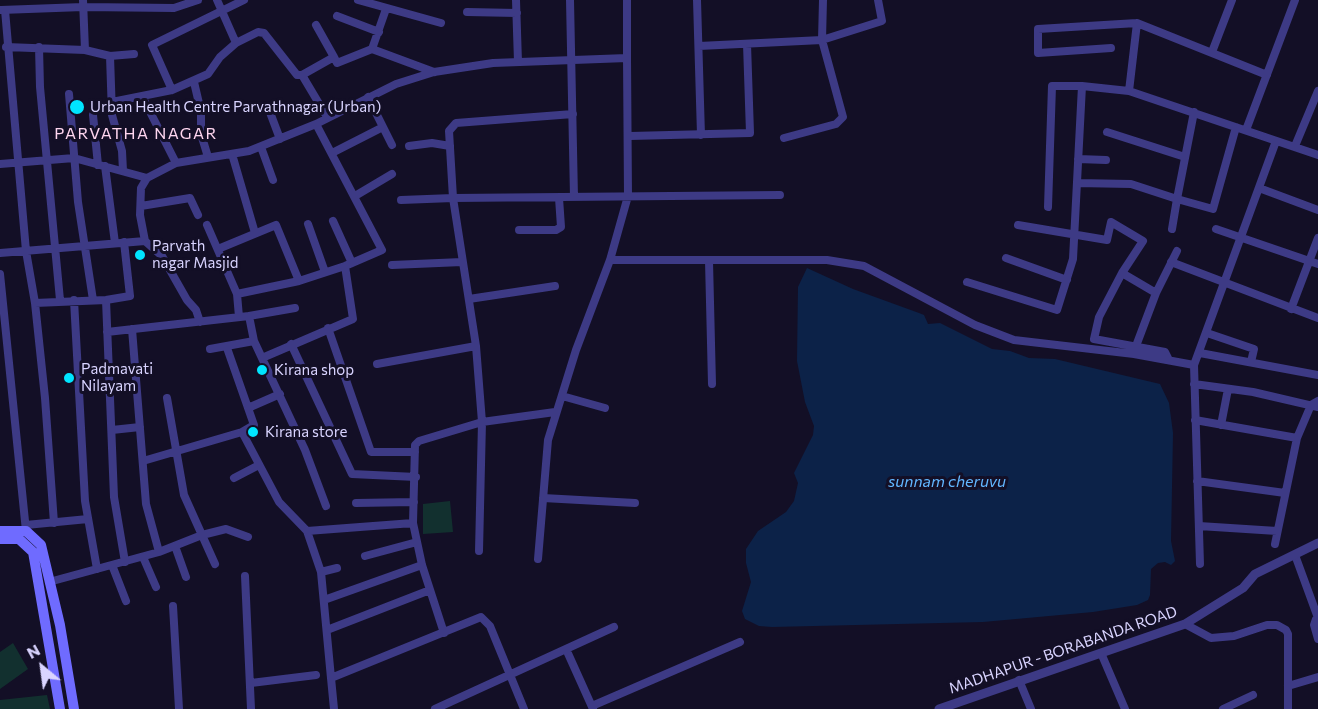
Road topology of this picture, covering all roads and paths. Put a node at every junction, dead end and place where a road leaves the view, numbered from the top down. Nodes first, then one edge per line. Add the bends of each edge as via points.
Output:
1 (198, 0) edge
2 (217, 0) edge
3 (244, 0) edge
4 (358, 0) edge
5 (516, 0) edge
6 (570, 0) edge
7 (627, 0) edge
8 (697, 0) edge
9 (823, 0) edge
10 (878, 0) edge
11 (1222, 0) edge
12 (1295, 0) edge
13 (1231, 2) edge
14 (83, 3) edge
15 (164, 4) edge
16 (386, 9) junction
17 (3, 10) edge
18 (221, 12) junction
19 (467, 12) dead end
20 (517, 13) junction
21 (337, 16) dead end
22 (441, 23) dead end
23 (1137, 23) junction
24 (316, 25) dead end
25 (379, 32) junction
26 (822, 40) junction
27 (236, 43) junction
28 (747, 44) junction
29 (699, 46) junction
30 (6, 47) junction
31 (39, 47) junction
32 (1111, 48) dead end
33 (372, 49) junction
34 (85, 50) junction
35 (1212, 52) junction
36 (134, 54) dead end
37 (110, 56) junction
38 (334, 57) junction
39 (627, 58) junction
40 (572, 61) junction
41 (518, 62) junction
42 (434, 72) junction
43 (302, 75) junction
44 (1266, 75) junction
45 (194, 82) junction
46 (1082, 86) junction
47 (172, 90) junction
48 (1318, 91) edge
49 (1130, 92) junction
50 (69, 94) dead end
51 (368, 97) junction
52 (143, 98) junction
53 (112, 102) junction
54 (268, 107) dead end
55 (1194, 112) junction
56 (573, 114) junction
57 (93, 115) dead end
58 (327, 117) junction
59 (316, 124) junction
60 (383, 127) junction
61 (1236, 127) junction
62 (1246, 130) junction
63 (1107, 132) dead end
64 (701, 135) junction
65 (630, 136) junction
66 (784, 138) dead end
67 (280, 139) junction
68 (1276, 141) junction
69 (392, 145) dead end
70 (409, 146) dead end
71 (450, 146) junction
72 (1295, 146) junction
73 (261, 147) junction
74 (332, 153) junction
75 (232, 154) junction
76 (1318, 155) edge
77 (208, 157) junction
78 (1185, 157) junction
79 (74, 158) junction
80 (1078, 159) junction
81 (47, 160) junction
82 (1106, 160) dead end
83 (20, 162) junction
84 (176, 163) junction
85 (0, 164) edge
86 (102, 166) junction
87 (123, 171) junction
88 (392, 174) dead end
89 (147, 178) junction
90 (273, 180) dead end
91 (1077, 183) junction
92 (1259, 188) junction
93 (780, 195) dead end
94 (355, 196) junction
95 (628, 196) junction
96 (574, 197) junction
97 (453, 198) junction
98 (559, 198) junction
99 (1177, 199) junction
100 (401, 200) dead end
101 (141, 206) junction
102 (1048, 207) dead end
103 (1318, 210) edge
104 (198, 215) dead end
105 (333, 221) dead end
106 (308, 224) dead end
107 (207, 225) dead end
108 (1018, 225) dead end
109 (1172, 229) dead end
110 (1216, 229) dead end
111 (519, 230) dead end
112 (255, 233) junction
113 (1075, 236) junction
114 (1241, 236) junction
115 (1318, 238) edge
116 (145, 240) junction
117 (124, 242) junction
118 (115, 243) junction
119 (87, 245) junction
120 (54, 248) junction
121 (219, 249) junction
122 (26, 251) junction
123 (1177, 251) dead end
124 (0, 253) edge
125 (1006, 258) dead end
126 (610, 260) junction
127 (709, 261) junction
128 (1309, 261) junction
129 (462, 262) junction
130 (1171, 262) junction
131 (1318, 264) edge
132 (349, 265) junction
133 (392, 266) dead end
134 (325, 272) junction
135 (1122, 273) junction
136 (0, 274) edge
137 (299, 280) junction
138 (1067, 280) junction
139 (967, 282) dead end
140 (1225, 285) junction
141 (555, 286) dead end
142 (1156, 293) junction
143 (237, 294) junction
144 (469, 299) junction
145 (60, 300) junction
146 (74, 300) junction
147 (93, 300) junction
148 (106, 300) junction
149 (35, 303) junction
150 (295, 308) dead end
151 (1291, 309) junction
152 (249, 316) junction
153 (239, 317) junction
154 (1318, 318) edge
155 (200, 322) junction
156 (328, 328) junction
157 (132, 329) junction
158 (107, 332) junction
159 (1207, 333) junction
160 (254, 341) junction
161 (291, 344) junction
162 (476, 346) junction
163 (1136, 346) junction
164 (226, 348) junction
165 (210, 350) dead end
166 (1200, 353) junction
167 (262, 358) junction
168 (1169, 360) junction
169 (1251, 362) junction
170 (377, 364) dead end
171 (1194, 365) junction
172 (1318, 375) edge
173 (712, 384) dead end
174 (1194, 384) junction
175 (1228, 389) junction
176 (280, 394) junction
177 (562, 396) junction
178 (167, 398) dead end
179 (1316, 404) edge
180 (248, 408) junction
181 (605, 408) dead end
182 (555, 412) junction
183 (1195, 420) junction
184 (482, 422) junction
185 (1221, 425) junction
186 (140, 427) junction
187 (112, 430) junction
188 (242, 432) junction
189 (1297, 438) junction
190 (415, 452) junction
191 (178, 453) junction
192 (143, 461) junction
193 (259, 465) junction
194 (416, 477) junction
195 (234, 478) dead end
196 (1197, 481) junction
197 (1285, 493) junction
198 (543, 498) junction
199 (414, 502) junction
200 (356, 503) dead end
201 (634, 503) dead end
202 (326, 506) dead end
203 (88, 519) junction
204 (54, 523) junction
205 (413, 523) junction
206 (1199, 526) junction
207 (26, 528) junction
208 (0, 531) edge
209 (308, 531) junction
210 (1277, 531) junction
211 (202, 535) junction
212 (248, 537) dead end
213 (0, 539) edge
214 (417, 542) junction
215 (1318, 543) edge
216 (1275, 544) dead end
217 (175, 546) junction
218 (479, 551) dead end
219 (159, 552) junction
220 (1295, 555) junction
221 (365, 556) dead end
222 (143, 557) junction
223 (538, 559) dead end
224 (125, 562) junction
225 (215, 564) dead end
226 (1200, 564) dead end
227 (112, 565) junction
228 (422, 565) junction
229 (337, 568) dead end
230 (97, 569) junction
231 (321, 572) junction
232 (245, 576) dead end
233 (186, 577) dead end
234 (49, 582) junction
235 (156, 587) dead end
236 (430, 590) junction
237 (324, 600) junction
238 (126, 601) dead end
239 (173, 606) dead end
240 (1317, 619) edge
241 (1186, 623) junction
242 (614, 627) dead end
243 (327, 630) junction
244 (444, 633) junction
245 (1318, 639) edge
246 (740, 642) dead end
247 (566, 650) junction
248 (1101, 653) junction
249 (509, 674) junction
250 (316, 675) dead end
251 (1318, 677) edge
252 (331, 678) junction
253 (1019, 680) junction
254 (252, 683) junction
255 (1288, 686) junction
256 (1253, 695) dead end
257 (455, 700) junction
258 (593, 708) edge
259 (60, 709) edge
260 (74, 709) edge
261 (179, 709) edge
262 (251, 709) edge
263 (334, 709) edge
264 (435, 709) edge
265 (459, 709) edge
266 (524, 709) edge
267 (939, 709) edge
268 (1031, 709) edge
269 (1125, 709) edge
270 (1223, 709) edge
271 (1288, 709) edge

1 - 15 street via 174,8
2 - 18 street
3 - 18 street
4 - 16 street
5 - 20 street
6 - 40 street
7 - 39 street
8 - 29 street
9 - 26 street
10 - 26 street via 882,21
11 - 13 street
12 - 44 street
13 - 35 street
14 - 15 street
14 - 17 street
14 - 34 street
16 - 22 street
16 - 25 street
17 - 30 street
18 - 27 street
18 - 47 street via 152,45
19 - 20 street
20 - 41 street
21 - 25 street
23 - 32 street via 1038,29 1038,52
23 - 35 street
23 - 49 street
24 - 38 street
25 - 33 street
26 - 28 street
26 - 66 street via 843,117 836,123
27 - 43 street via 254,33 264,33 297,75
27 - 45 street via 208,74
28 - 29 street
28 - 64 street via 750,134
29 - 64 street
30 - 31 street
30 - 83 street
31 - 34 street
31 - 81 street
33 - 38 street via 337,63
33 - 42 street
34 - 37 street
35 - 44 street
36 - 37 street
37 - 53 street
38 - 43 street
39 - 40 street
39 - 65 street
40 - 41 street
40 - 56 street
41 - 42 street
42 - 51 street
43 - 58 street
44 - 62 street
45 - 47 street
45 - 77 street
46 - 49 street
46 - 80 street
46 - 102 street via 1052,86
47 - 52 street
48 - 72 street
49 - 55 street
50 - 79 street
51 - 58 street
51 - 60 street
52 - 53 street
52 - 84 street
53 - 87 street
54 - 67 street
55 - 61 street
55 - 78 street
56 - 71 street via 456,123 449,131
56 - 96 street
57 - 86 street
58 - 59 street
59 - 67 street
59 - 74 street
60 - 69 street
60 - 74 street
61 - 62 street
61 - 99 street via 1213,209
62 - 68 street
63 - 78 street
64 - 65 street
65 - 95 street
67 - 73 street
68 - 72 street
68 - 92 street
70 - 71 street
71 - 97 street
72 - 76 street
73 - 75 street
73 - 90 street
74 - 94 street
75 - 77 street
75 - 112 street
77 - 84 street
78 - 99 street
79 - 81 street
79 - 86 street
79 - 119 street
80 - 82 street
80 - 91 street
81 - 83 street
81 - 120 street
83 - 85 street
83 - 122 street
84 - 89 street
86 - 87 street
86 - 118 street
87 - 89 street
88 - 94 street
89 - 101 street via 141,188
91 - 99 street via 1131,184
91 - 113 street
92 - 103 street
92 - 114 street
93 - 95 street
94 - 132 street via 382,250
95 - 96 street
95 - 126 street
96 - 98 street
97 - 98 street
97 - 100 street
97 - 129 street
98 - 111 street via 561,227
99 - 109 street
101 - 104 street via 190,198
101 - 116 street
105 - 132 street
106 - 134 street
107 - 121 street
108 - 113 street
110 - 114 street
112 - 121 street
112 - 137 street via 272,224 278,227
113 - 135 street via 1107,240 1111,222 1143,241
113 - 138 street
114 - 128 street
114 - 140 street
115 - 128 street
116 - 117 street
116 - 155 street via 162,256
117 - 118 street
117 - 148 street via 131,295
118 - 119 street
119 - 120 street
119 - 147 street
120 - 122 street
120 - 145 street
121 - 143 street
122 - 124 street
122 - 149 street
123 - 130 street
125 - 138 street
126 - 127 street
126 - 177 street
127 - 168 street via 827,260 864,266 975,325 1014,340
127 - 173 street
128 - 131 street
128 - 151 street
129 - 133 street
129 - 144 street
130 - 140 street via 1222,280
130 - 142 street
132 - 134 street
132 - 156 street via 354,316
134 - 137 street
135 - 142 street
135 - 163 street via 1099,317 1094,339
136 - 207 street
137 - 143 street
138 - 139 street via 1057,310
140 - 151 street
140 - 159 street
141 - 144 street
142 - 163 street
143 - 153 street
144 - 162 street
145 - 146 street
145 - 149 street
146 - 147 street
146 - 203 street
147 - 148 street
148 - 158 street
149 - 204 street
150 - 152 street
151 - 154 street
152 - 153 street
152 - 160 street
153 - 155 street
155 - 157 street
156 - 161 street
156 - 190 street via 370,452
157 - 158 street
157 - 186 street
158 - 187 street
159 - 166 street
159 - 169 street via 1254,349
160 - 164 street
160 - 167 street
161 - 167 street
161 - 194 street via 352,474
162 - 170 street
162 - 184 street
163 - 168 street via 1165,352
164 - 165 street
164 - 180 street
166 - 169 street
166 - 171 street
167 - 176 street
168 - 171 street
169 - 172 street
171 - 174 street
174 - 175 street
174 - 183 street
175 - 179 street
175 - 185 street
176 - 180 street
176 - 202 street
177 - 181 street
177 - 182 street
178 - 191 street
179 - 189 street
180 - 188 street via 254,425
182 - 184 street
182 - 198 street via 548,440
183 - 185 street
183 - 196 street
184 - 190 street via 419,441
184 - 218 street
185 - 189 street
186 - 187 street
186 - 192 street
187 - 224 street via 114,497
188 - 191 street
188 - 193 street
189 - 197 street
190 - 194 street
191 - 192 street
191 - 211 street via 184,495
192 - 219 street via 146,504
193 - 195 street
193 - 209 street via 279,502
194 - 199 street
196 - 197 street
196 - 206 street
197 - 210 street
198 - 201 street
198 - 223 street
199 - 200 street
199 - 205 street
203 - 204 street
203 - 230 street
204 - 207 street
205 - 209 street
205 - 214 street
206 - 210 street
206 - 226 street
207 - 208 main road
207 - 234 main road via 41,545
209 - 231 street
210 - 216 street
211 - 212 street via 226,530
211 - 217 street
211 - 225 street
213 - 259 main road via 19,539 33,552
214 - 221 street
214 - 228 street
215 - 220 street, MADHAPUR - BORABANDA ROAD
217 - 219 street
217 - 233 street
219 - 222 street
220 - 240 street
220 - 241 street, MADHAPUR - BORABANDA ROAD via 1255,574 1243,588
222 - 224 street
222 - 235 street
224 - 227 street
227 - 230 street
227 - 238 street
228 - 236 street
228 - 237 street
229 - 231 street
230 - 234 street
231 - 237 street
232 - 254 street
234 - 260 main road
236 - 243 street
236 - 244 street
237 - 243 street
239 - 261 street
240 - 245 street via 1314,625
241 - 248 street, MADHAPUR - BORABANDA ROAD
241 - 255 street via 1211,638 1234,636 1267,625 1281,627 1288,634
242 - 247 street
243 - 252 street
244 - 249 street via 482,617 490,626
244 - 252 street
246 - 258 street
247 - 249 street
247 - 258 street
248 - 253 street, MADHAPUR - BORABANDA ROAD
248 - 269 street
249 - 257 street
249 - 266 street
250 - 254 street
251 - 255 street
252 - 263 street
253 - 267 street, MADHAPUR - BORABANDA ROAD
253 - 268 street
254 - 262 street
255 - 271 street
256 - 270 street
257 - 264 street
257 - 265 street

